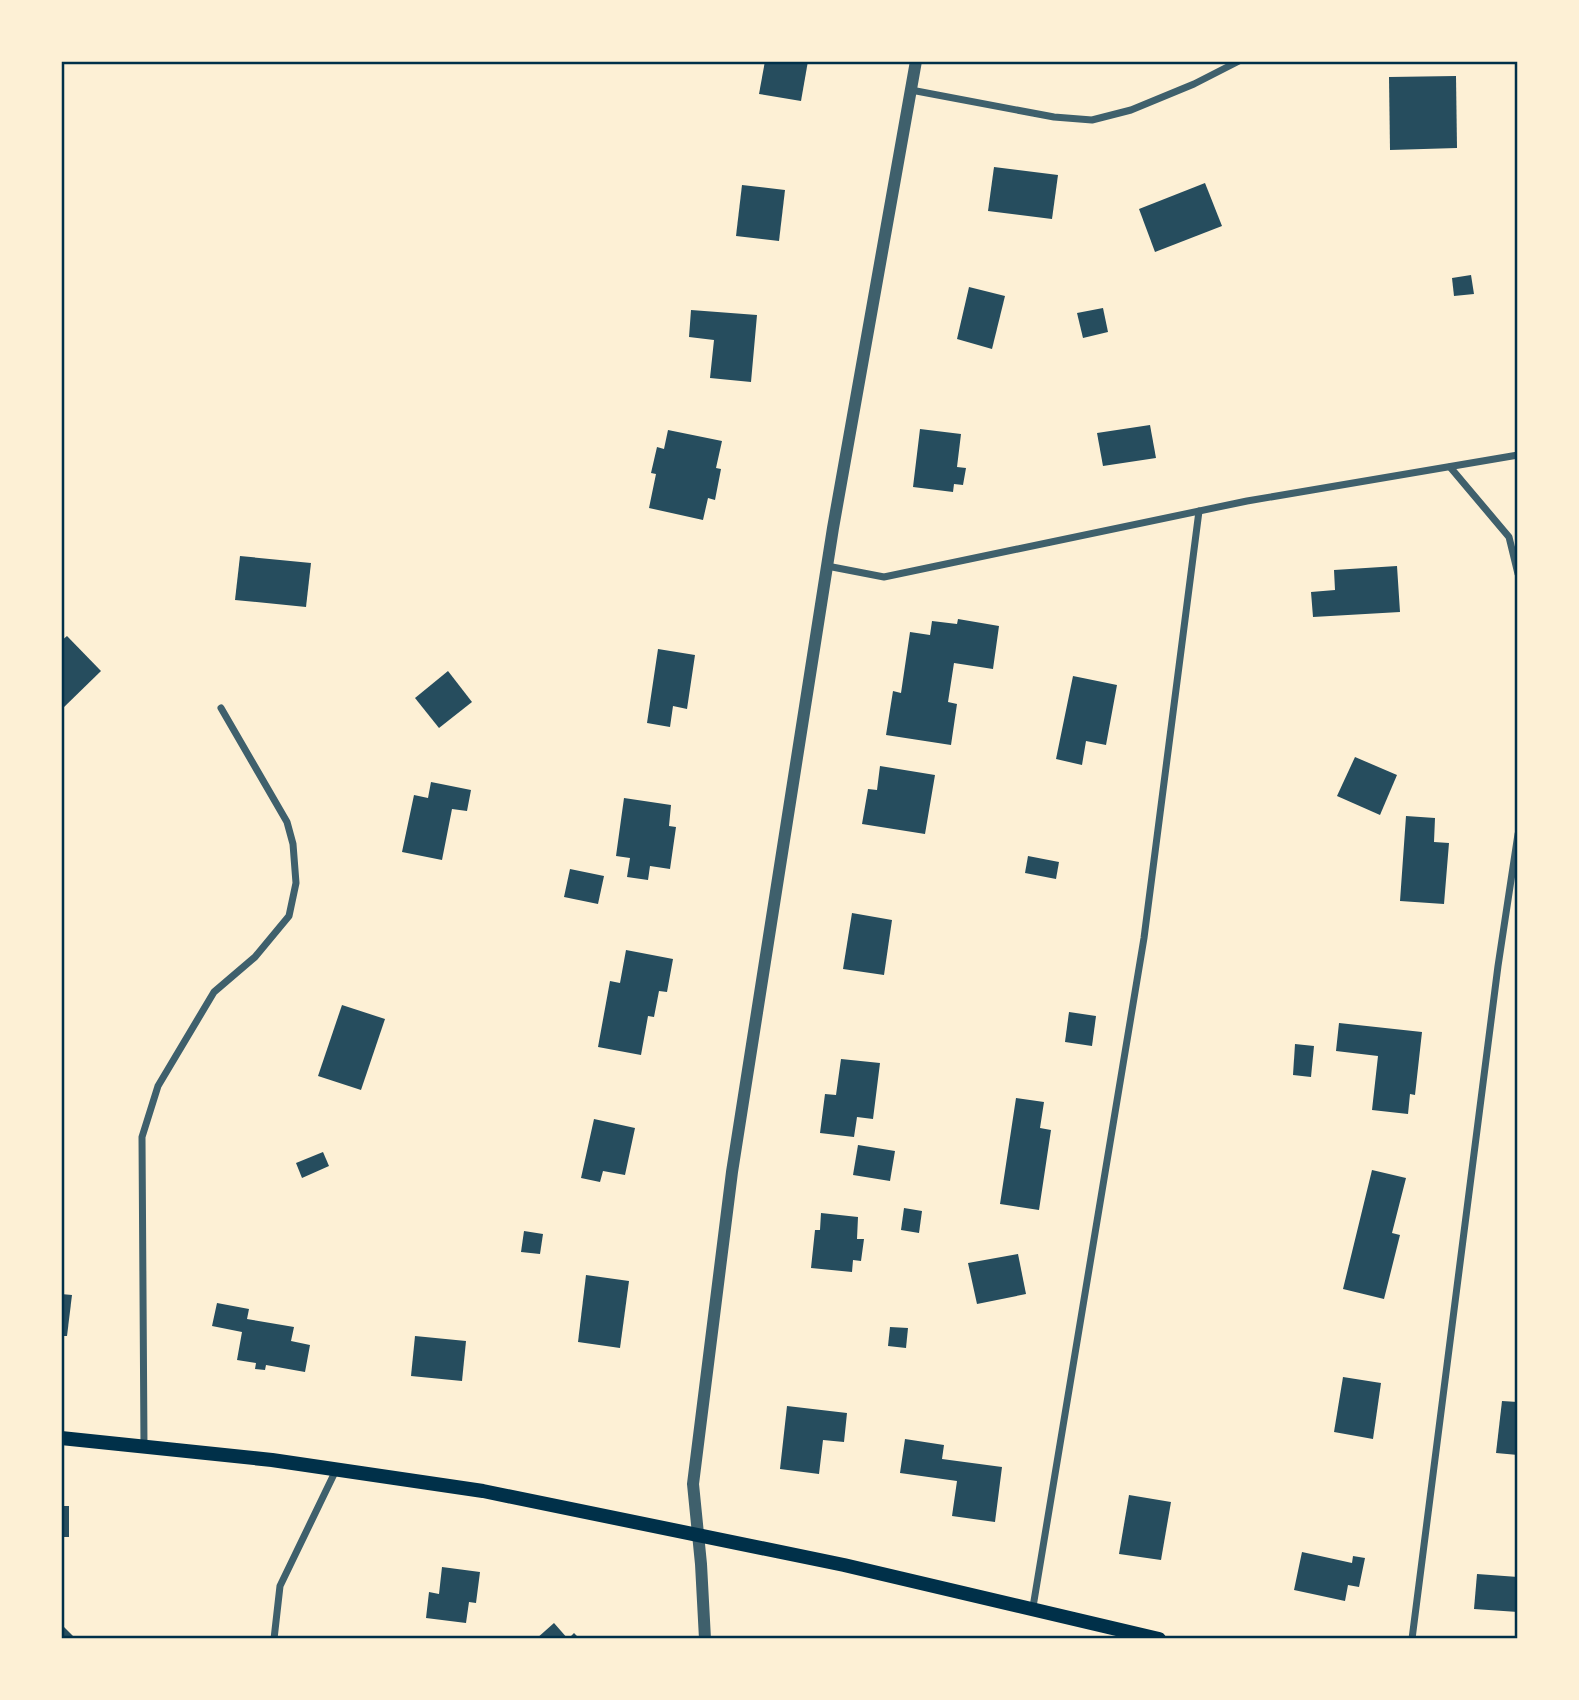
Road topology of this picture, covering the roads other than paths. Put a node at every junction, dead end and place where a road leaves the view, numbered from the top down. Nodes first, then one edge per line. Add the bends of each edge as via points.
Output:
1 (916, 61) edge
2 (1239, 61) edge
3 (911, 90) junction
4 (1518, 455) edge
5 (1450, 467) junction
6 (1199, 511) junction
7 (827, 566) junction
8 (1518, 574) edge
9 (221, 708) dead end
10 (1518, 834) edge
11 (61, 1438) edge
12 (144, 1447) junction
13 (336, 1469) junction
14 (698, 1535) junction
15 (1032, 1608) junction
16 (274, 1639) edge
17 (705, 1639) edge
18 (1158, 1639) edge
19 (1412, 1639) edge

1 - 3 street
2 - 3 street via 1131,110 1092,120
3 - 7 street
4 - 5 street
5 - 6 street
5 - 8 street via 1509,537
6 - 7 street via 884,577
6 - 15 street via 1144,938
7 - 14 street via 732,1172 693,1484
9 - 12 street via 287,821 296,883 289,916 255,957 214,992 159,1086 142,1137
10 - 19 street
11 - 12 main road
12 - 13 main road
13 - 14 main road via 483,1491
13 - 16 street via 280,1586
14 - 15 main road
14 - 17 street
15 - 18 main road

